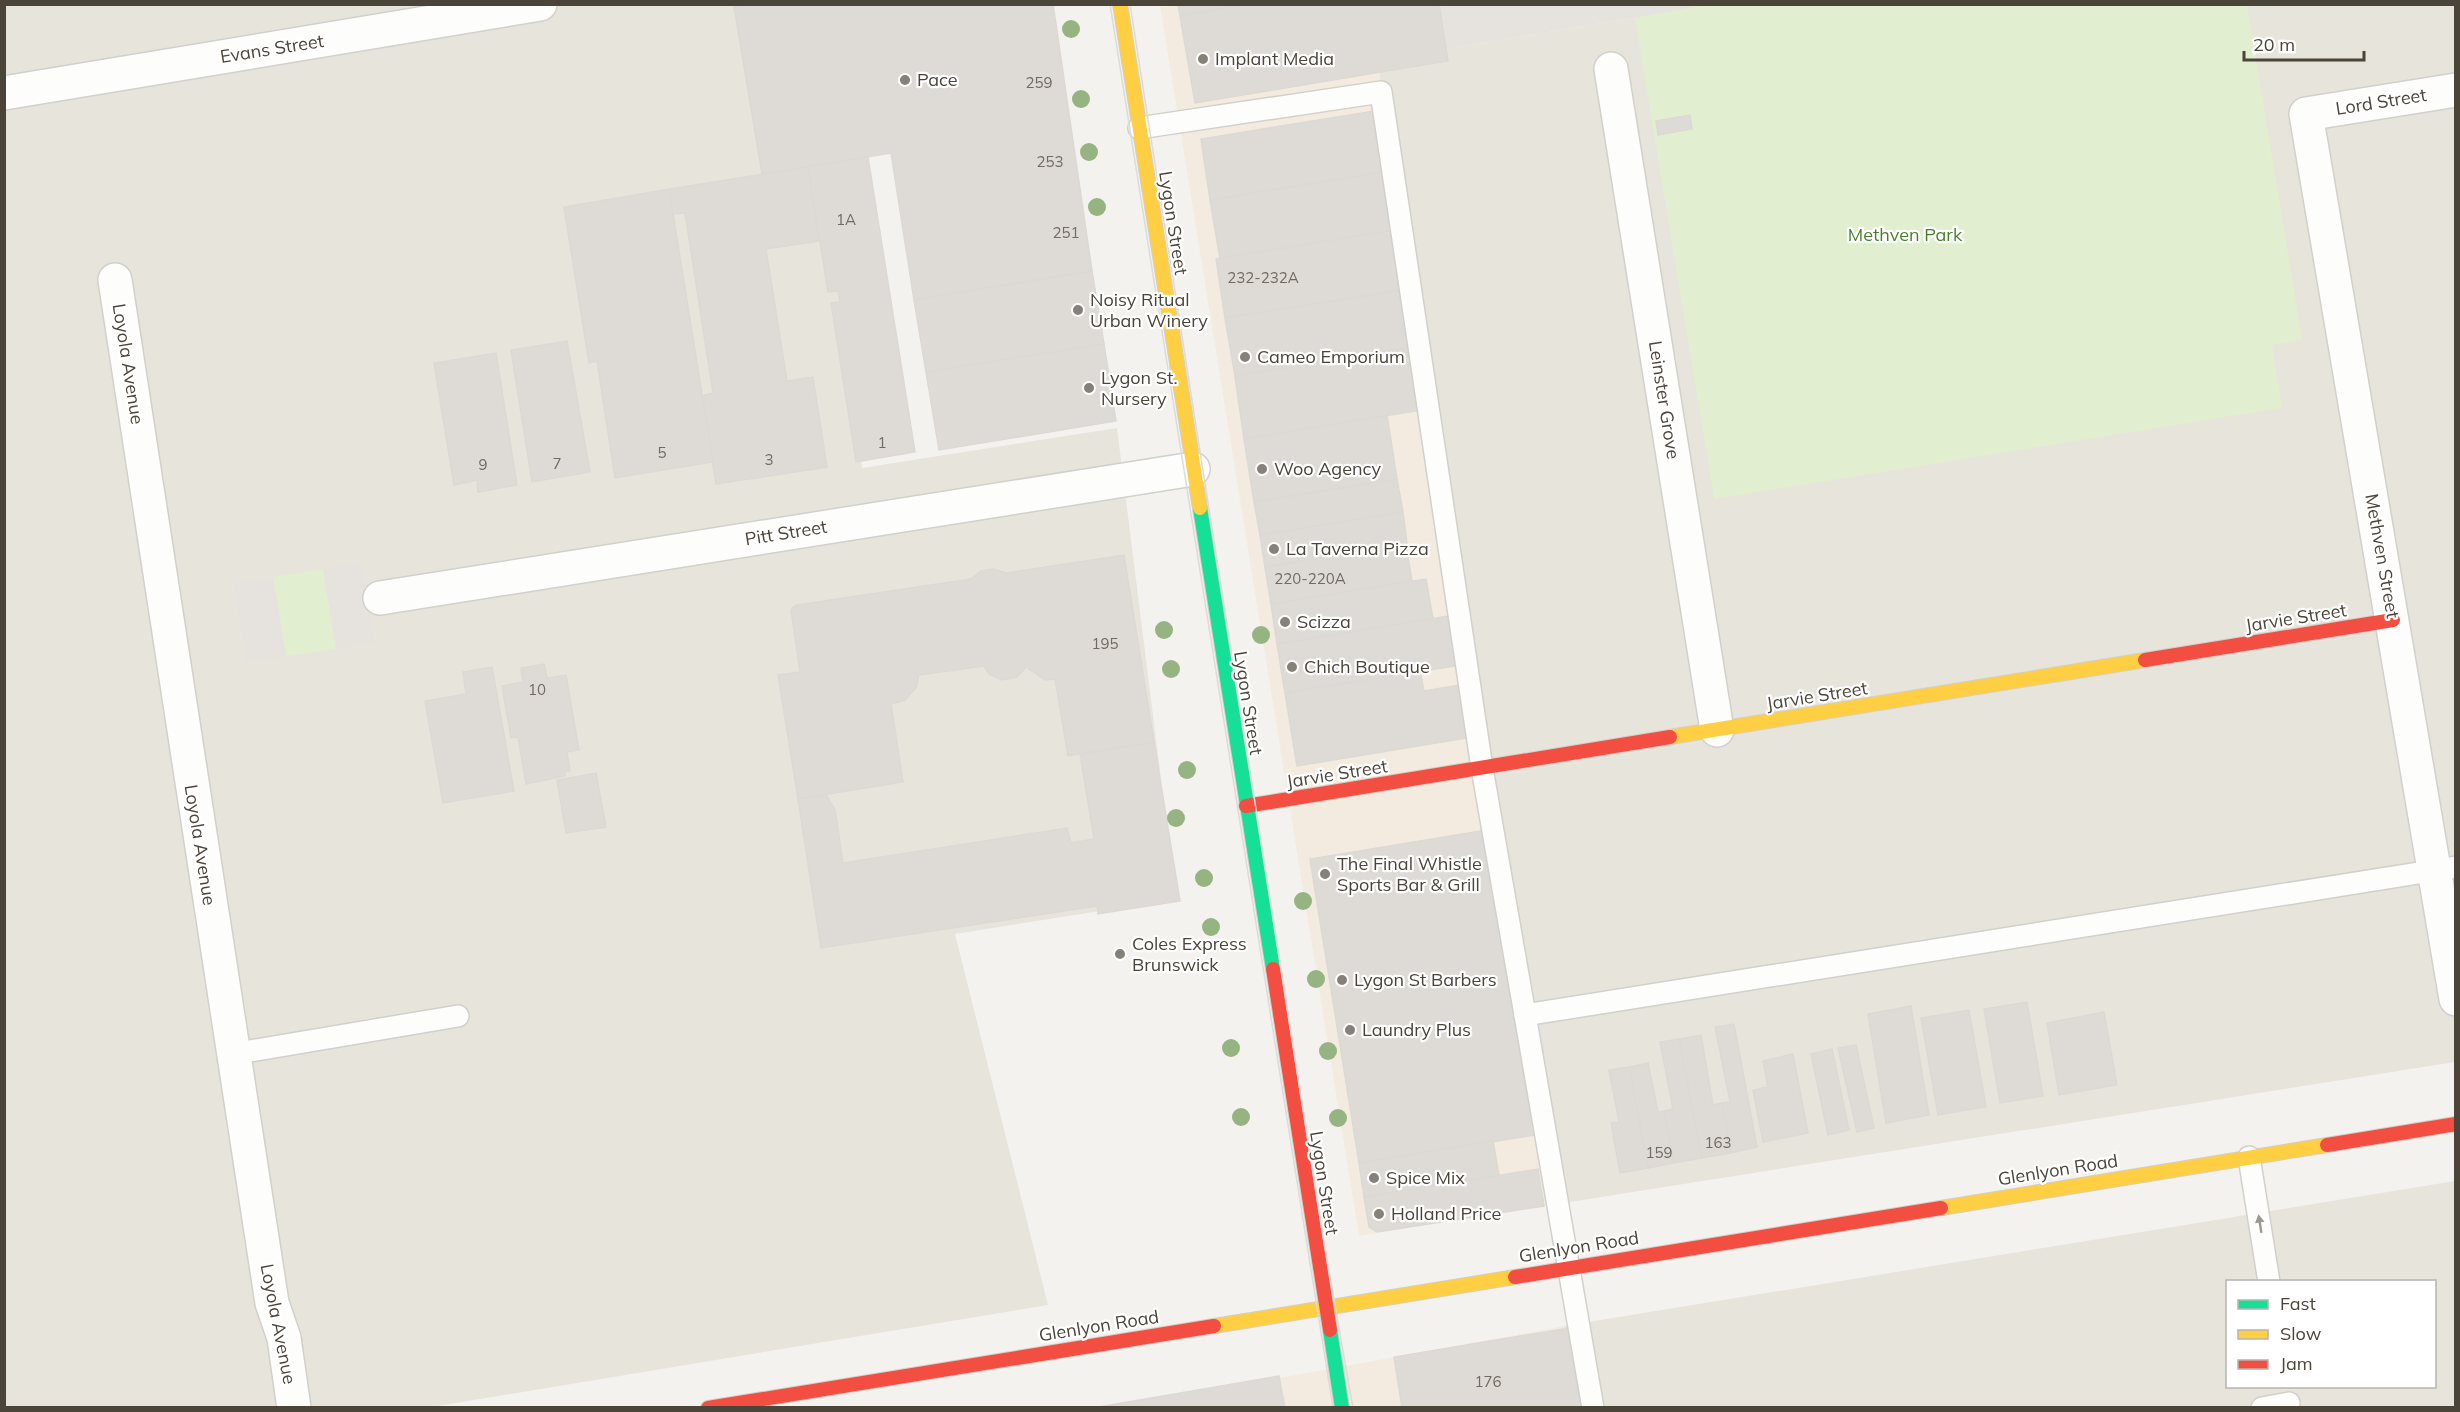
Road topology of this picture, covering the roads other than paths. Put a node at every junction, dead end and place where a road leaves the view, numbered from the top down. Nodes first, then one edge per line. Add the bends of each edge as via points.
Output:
1 (540, 4) edge
2 (1120, 4) edge
3 (1611, 69) dead end
4 (2456, 90) edge
5 (4, 93) edge
6 (2306, 114) joint
7 (1139, 128) junction
8 (115, 280) dead end
9 (1193, 469) junction
10 (380, 598) dead end
11 (2393, 620) junction
12 (1717, 730) junction
13 (1482, 768) junction
14 (1246, 806) junction
15 (2445, 869) edge
16 (2456, 999) edge
17 (1524, 1015) junction
18 (458, 1016) dead end
19 (232, 1054) junction
20 (2456, 1124) edge
21 (2249, 1157) junction
22 (1568, 1267) junction
23 (2269, 1280) edge
24 (1325, 1307) junction
25 (2289, 1399) edge
26 (783, 1401) edge
27 (294, 1407) edge
28 (708, 1407) edge
29 (1342, 1407) edge
30 (1593, 1407) edge
31 (2262, 1407) edge

1 - 5 street, Evans Street
2 - 7 street, Lygon Street
3 - 12 street, Leinster Grove
4 - 6 street, Lord Street
6 - 11 street, Methven Street
7 - 9 street, Lygon Street
7 - 13 lane via 1381,92
8 - 19 street, Loyola Avenue
9 - 10 street, Pitt Street
9 - 14 street, Lygon Street
11 - 12 street, Jarvie Street
11 - 15 street, Methven Street
12 - 13 street, Jarvie Street
13 - 14 street, Jarvie Street
13 - 17 lane
14 - 24 street, Lygon Street
15 - 16 street, Methven Street
15 - 17 lane
17 - 22 lane
18 - 19 lane
19 - 27 street, Loyola Avenue via 272,1303 284,1338
20 - 21 street, Glenlyon Road
21 - 22 street, Glenlyon Road
23 -> 21 lane
22 - 24 street, Glenlyon Road
22 - 30 lane
24 - 26 street, Glenlyon Road
24 - 29 street, Lygon Street
25 - 31 lane
26 - 28 street, Glenlyon Road

